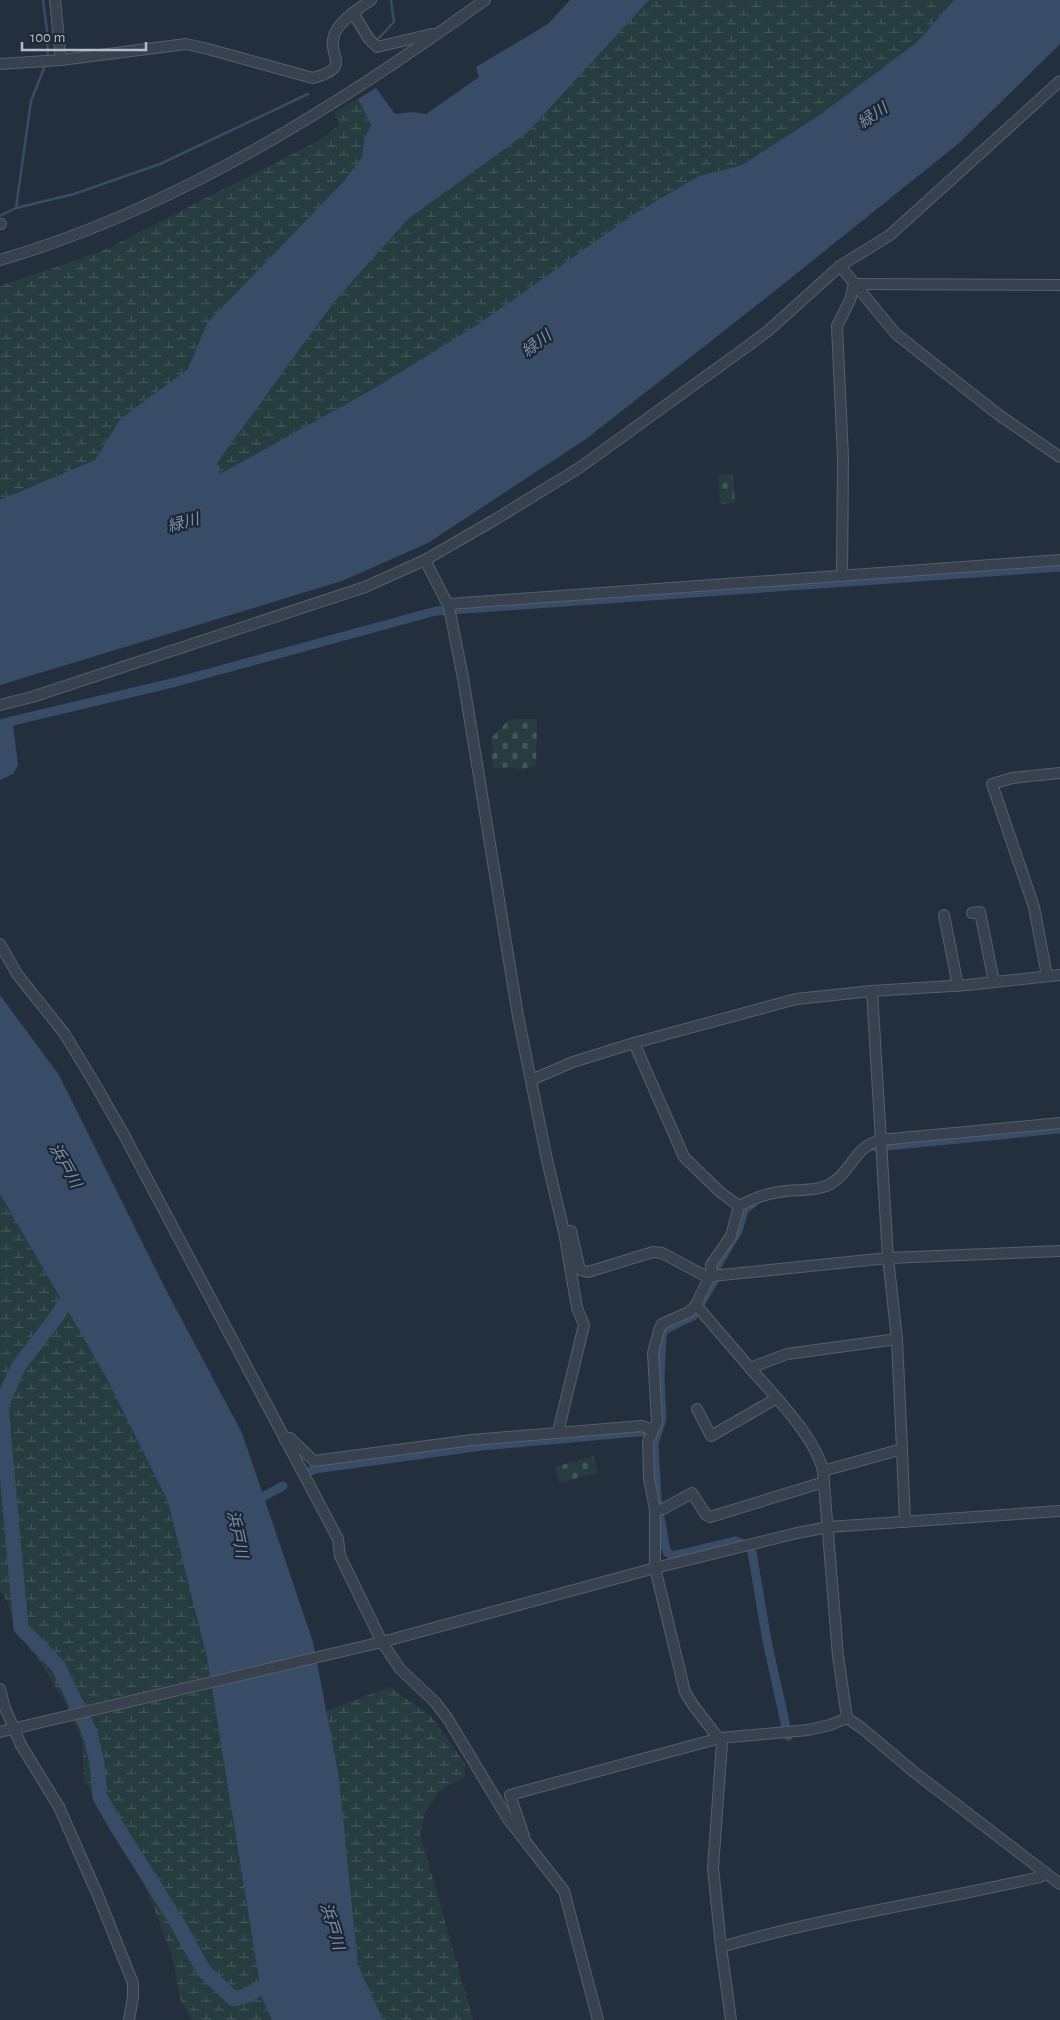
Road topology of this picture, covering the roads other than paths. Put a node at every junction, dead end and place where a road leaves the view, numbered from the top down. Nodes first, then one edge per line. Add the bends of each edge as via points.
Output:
1 (56, 0) edge
2 (371, 0) edge
3 (485, 0) edge
4 (353, 13) junction
5 (440, 32) junction
6 (61, 60) junction
7 (0, 64) edge
8 (1060, 81) edge
9 (0, 258) edge
10 (840, 266) junction
11 (854, 284) junction
12 (1060, 285) edge
13 (1060, 457) edge
14 (425, 560) junction
15 (1060, 560) edge
16 (842, 576) junction
17 (449, 609) junction
18 (0, 705) edge
19 (1060, 773) edge
20 (972, 913) dead end
21 (944, 915) dead end
22 (0, 944) edge
23 (1060, 975) edge
24 (1047, 976) junction
25 (994, 982) junction
26 (958, 986) junction
27 (872, 991) junction
28 (634, 1043) junction
29 (531, 1080) junction
30 (1060, 1123) edge
31 (881, 1144) junction
32 (739, 1206) junction
33 (564, 1232) junction
34 (1060, 1251) edge
35 (888, 1258) junction
36 (710, 1277) junction
37 (699, 1306) junction
38 (897, 1339) junction
39 (750, 1368) junction
40 (777, 1398) junction
41 (702, 1411) dead end
42 (558, 1432) junction
43 (651, 1434) junction
44 (285, 1440) junction
45 (902, 1449) junction
46 (823, 1477) junction
47 (658, 1509) junction
48 (1060, 1511) edge
49 (905, 1522) junction
50 (828, 1527) junction
51 (655, 1568) junction
52 (376, 1644) junction
53 (0, 1689) edge
54 (847, 1718) junction
55 (14, 1729) junction
56 (0, 1732) edge
57 (720, 1738) junction
58 (527, 1844) junction
59 (1046, 1872) junction
60 (1060, 1884) edge
61 (721, 1947) junction
62 (129, 2020) edge
63 (598, 2020) edge
64 (731, 2020) edge

1 - 6 street
2 - 4 street
3 - 5 street
4 - 5 street via 377,47
4 - 6 street via 336,30 332,46 337,61 335,68 313,78 186,44
5 - 9 street via 272,139 184,186 50,244
6 - 7 street
8 - 10 street via 890,234
10 - 11 street
10 - 14 street via 769,330 673,401 578,468
11 - 12 street
11 - 13 street via 896,334 999,416
11 - 16 street via 837,326 843,458
14 - 17 street
14 - 18 street via 365,587
15 - 16 street
16 - 17 street
17 - 29 street
19 - 24 street via 1012,778 992,784 1034,907
20 - 25 street via 980,912
21 - 26 street
22 - 44 street via 17,974 64,1033 123,1132
23 - 24 street
24 - 25 street
25 - 26 street
26 - 27 street
27 - 28 street via 796,999
27 - 31 street
28 - 29 street via 573,1062
28 - 32 street via 684,1157
29 - 33 street
30 - 31 street
31 - 32 street via 868,1144 832,1184 760,1196
31 - 35 street
32 - 36 street via 731,1236 711,1265
33 - 36 street via 571,1231 580,1270 588,1272 653,1252 662,1253
33 - 42 street via 577,1308 585,1328
34 - 35 street
35 - 36 street
35 - 38 street
36 - 37 street
37 - 39 street
37 - 43 street via 662,1324 659,1330 653,1352 657,1422
38 - 39 street via 787,1354
38 - 45 street
39 - 40 street
40 - 41 street via 711,1436
40 - 46 street via 820,1457
42 - 43 street via 642,1426
42 - 44 street via 314,1461 290,1438
43 - 47 street via 648,1442 649,1478
44 - 52 street via 338,1539 340,1556
45 - 46 street
45 - 49 street
46 - 47 street via 710,1517 692,1493
46 - 50 street
47 - 51 street
48 - 49 street
49 - 50 street
50 - 51 street
50 - 54 street via 838,1656
51 - 52 street
51 - 57 street via 686,1692
52 - 55 street
52 - 58 street via 448,1719 508,1819
53 - 55 street
54 - 57 street via 830,1725 788,1732
54 - 59 street
55 - 56 street
55 - 62 street via 59,1807 133,1983
57 - 58 street via 510,1795
57 - 61 street via 722,1748 713,1868
58 - 63 street via 564,1891
59 - 60 street
59 - 61 street via 1040,1877 772,1932
61 - 64 street

